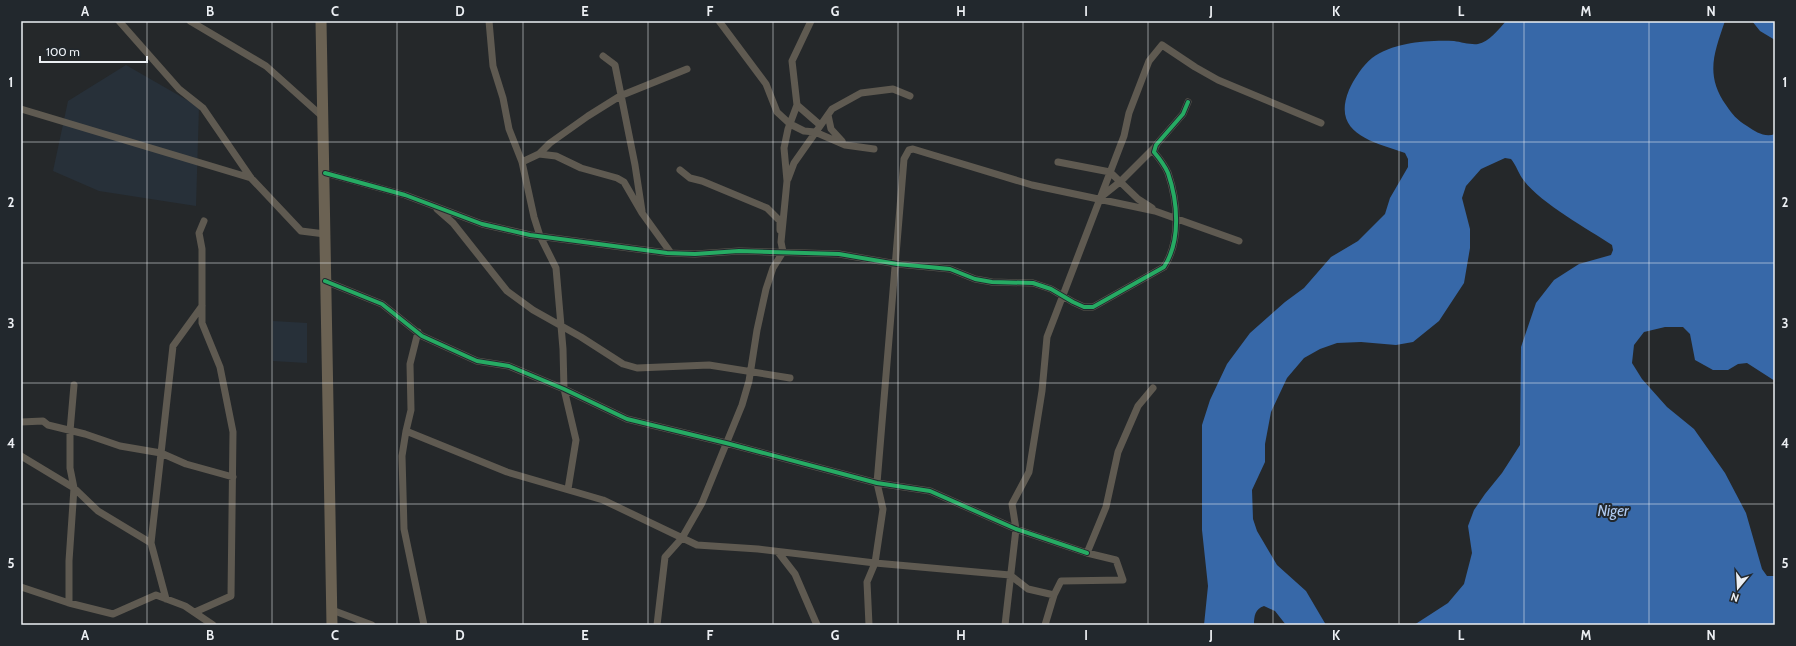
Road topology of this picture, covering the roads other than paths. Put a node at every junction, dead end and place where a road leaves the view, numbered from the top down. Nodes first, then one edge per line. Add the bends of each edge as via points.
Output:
1 (119, 21) edge
2 (190, 21) edge
3 (321, 21) edge
4 (489, 21) edge
5 (720, 21) edge
6 (811, 21) edge
7 (604, 56) dead end
8 (686, 69) dead end
9 (620, 96) junction
10 (910, 96) dead end
11 (1188, 102) dead end
12 (797, 105) junction
13 (21, 109) edge
14 (828, 115) junction
15 (324, 118) junction
16 (1322, 123) dead end
17 (790, 124) junction
18 (820, 125) junction
19 (815, 132) junction
20 (845, 145) junction
21 (1156, 145) junction
22 (874, 149) dead end
23 (539, 154) junction
24 (522, 162) junction
25 (1058, 162) dead end
26 (680, 170) dead end
27 (1110, 172) junction
28 (325, 173) junction
29 (251, 178) junction
30 (787, 181) junction
31 (1120, 181) junction
32 (1099, 199) junction
33 (432, 205) junction
34 (1155, 211) junction
35 (642, 213) junction
36 (1176, 219) junction
37 (204, 221) dead end
38 (325, 234) junction
39 (540, 236) junction
40 (1239, 241) dead end
41 (781, 242) junction
42 (783, 252) junction
43 (672, 253) junction
44 (897, 264) junction
45 (325, 281) junction
46 (1064, 297) junction
47 (202, 306) junction
48 (561, 325) junction
49 (418, 332) junction
50 (751, 371) junction
51 (790, 378) dead end
52 (74, 385) dead end
53 (1153, 388) dead end
54 (564, 389) junction
55 (21, 422) edge
56 (70, 431) junction
57 (406, 431) junction
58 (726, 443) junction
59 (161, 453) junction
60 (23, 456) edge
61 (233, 477) junction
62 (877, 483) junction
63 (74, 488) junction
64 (568, 489) junction
65 (1016, 529) junction
66 (682, 538) junction
67 (151, 543) junction
68 (778, 552) junction
69 (1087, 553) junction
70 (875, 563) junction
71 (1010, 575) junction
72 (21, 587) edge
73 (1054, 595) junction
74 (166, 599) junction
75 (69, 603) junction
76 (332, 610) junction
77 (194, 612) junction
78 (213, 625) edge
79 (332, 625) edge
80 (372, 625) edge
81 (424, 625) edge
82 (657, 625) edge
83 (818, 625) edge
84 (869, 625) edge
85 (1005, 625) edge
86 (1045, 625) edge

1 - 29 street via 179,89 203,108
2 - 15 street via 266,66
3 - 15 main road
4 - 24 street via 496,79 509,129
5 - 17 street via 766,84 777,112
6 - 12 street via 792,61
7 - 9 street via 615,65
8 - 9 street
9 - 23 street via 556,138
9 - 35 street
10 - 14 street via 893,89 861,93 832,109
11 - 21 street via 1183,114
12 - 17 street
12 - 18 street
13 - 29 street
14 - 18 street
14 - 20 street via 831,129
15 - 28 main road
16 - 27 street via 1218,80 1162,45 1149,61
17 - 19 street via 804,131
17 - 30 street via 784,148
18 - 19 street
19 - 20 street
19 - 30 street via 794,163
20 - 22 street
21 - 31 street
21 - 36 street via 1154,152 1167,172
23 - 24 street
23 - 35 street via 556,156 581,168 624,182
24 - 39 street
25 - 27 street
26 - 41 street via 690,178 767,208 780,221
27 - 31 street
27 - 32 street
28 - 33 street via 405,194
28 - 38 main road
29 - 38 street via 301,231
30 - 41 street
31 - 32 street
31 - 34 street
32 - 34 street
32 - 44 street via 1032,185 914,149 909,150 904,159
32 - 46 street
33 - 39 street via 482,224
33 - 48 street via 453,223 507,291 533,310
34 - 36 street
35 - 43 street
36 - 40 street
36 - 46 street via 1175,235 1164,267 1093,307
37 - 47 street via 199,233 202,249
38 - 45 main road
39 - 43 street
39 - 48 street via 556,268
41 - 42 street
42 - 43 street
42 - 44 street via 839,254
42 - 50 street via 772,268 766,289
44 - 46 street via 950,269 975,279 992,282 1033,283 1051,288
44 - 62 street
45 - 49 street via 382,304
45 - 76 main road
46 - 65 street via 1047,337 1042,391 1029,472 1012,504
47 - 59 street via 173,346
47 - 61 street via 202,323 220,367 233,432
48 - 50 street via 622,364 637,368 709,365
48 - 54 street
49 - 54 street via 477,361 509,366
49 - 57 street via 410,364 411,410
50 - 51 street
50 - 58 street via 742,405
52 - 56 street
53 - 69 street via 1138,406 1118,452 1106,508
54 - 58 street via 627,419
54 - 64 street via 576,440
55 - 56 street via 43,421 48,425
56 - 59 street via 120,446
56 - 63 street via 70,468
57 - 64 street via 507,472
57 - 81 street via 402,456 404,529
58 - 62 street
58 - 66 street via 702,503
59 - 61 street via 186,464
59 - 67 street
60 - 63 street
61 - 77 street via 232,596
62 - 65 street via 930,491
62 - 70 street via 883,509
63 - 67 street via 98,511
63 - 75 street
64 - 66 street via 603,500
65 - 69 street
65 - 71 street
66 - 68 street via 697,545
66 - 82 street via 665,556
67 - 74 street
68 - 70 street
68 - 83 street via 795,574
69 - 73 street via 1116,560 1123,580 1061,581
70 - 71 street
70 - 84 street via 867,582
71 - 73 street via 1028,589
71 - 85 street
72 - 75 street
73 - 86 street
74 - 75 street via 156,595 113,614
74 - 77 street
76 - 79 main road
76 - 80 street
77 - 78 street

